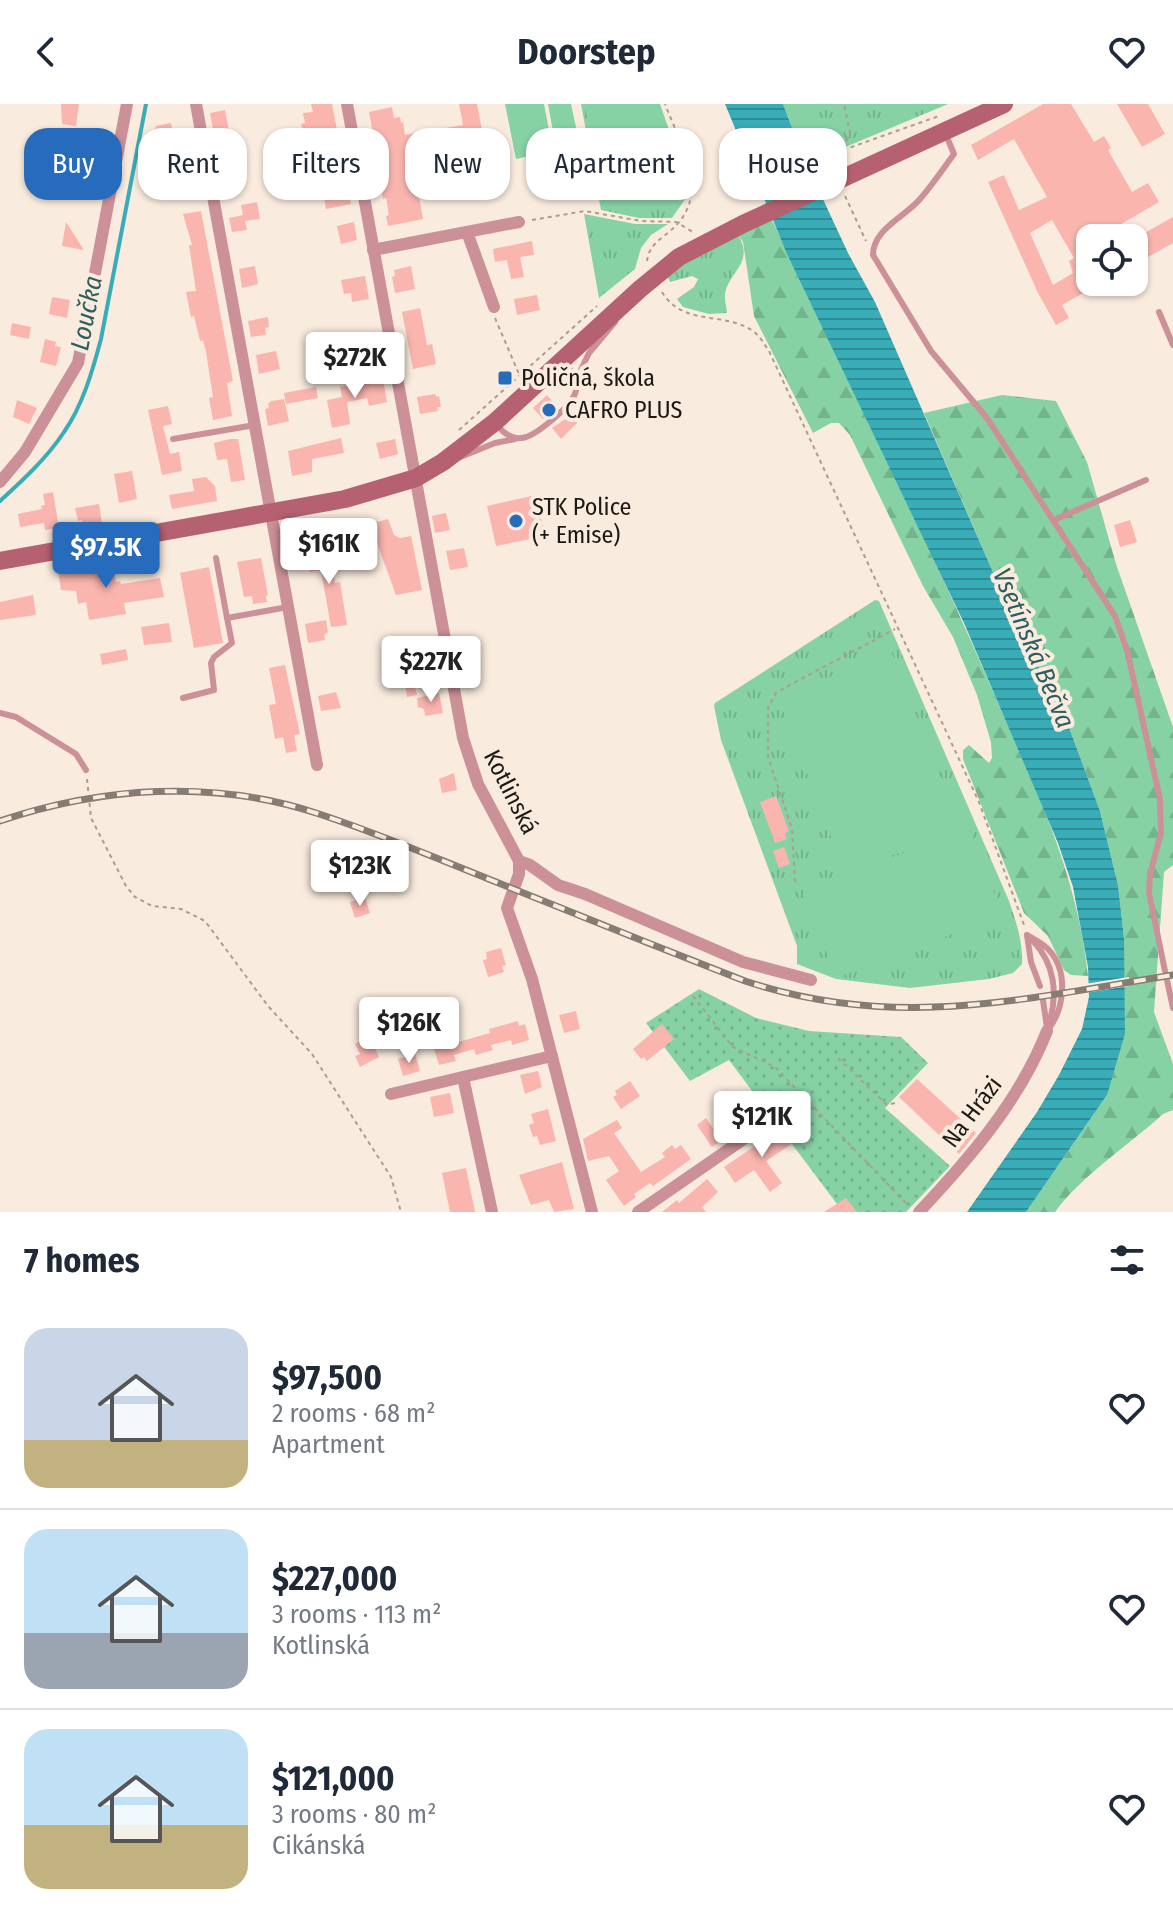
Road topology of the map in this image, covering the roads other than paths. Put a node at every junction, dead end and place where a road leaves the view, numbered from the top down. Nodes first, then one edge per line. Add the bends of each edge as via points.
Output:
1 (127, 104) edge
2 (196, 104) edge
3 (347, 104) edge
4 (1004, 104) edge
5 (945, 123) junction
6 (519, 222) road end
7 (467, 232) junction
8 (373, 250) junction
9 (625, 303) junction
10 (494, 307) road end
11 (1159, 312) dead end
12 (1173, 345) edge
13 (560, 362) junction
14 (577, 378) junction
15 (495, 422) junction
16 (255, 425) junction
17 (173, 439) dead end
18 (519, 439) junction
19 (443, 462) junction
20 (416, 478) junction
21 (1146, 480) dead end
22 (0, 482) edge
23 (271, 512) junction
24 (1054, 520) junction
25 (216, 558) dead end
26 (0, 561) edge
27 (288, 607) junction
28 (227, 618) junction
29 (183, 698) dead end
30 (0, 713) edge
31 (317, 765) dead end
32 (86, 770) road end
33 (519, 861) junction
34 (1165, 971) dead end
35 (811, 980) dead end
36 (1167, 980) dead end
37 (1040, 986) dead end
38 (1043, 1000) dead end
39 (1173, 1008) edge
40 (1047, 1031) junction
41 (552, 1056) junction
42 (463, 1077) junction
43 (391, 1094) dead end
44 (767, 1123) dead end
45 (915, 1210) edge
46 (492, 1212) edge
47 (592, 1212) edge
48 (638, 1212) edge

1 - 22 street via 78,363 25,452
2 - 16 street
3 - 8 street, Kotlinská
4 - 5 main road
5 - 9 main road via 856,172 695,247 652,272
5 - 24 lane via 954,154 920,200 882,233 873,255 931,351 987,418
6 - 7 street
7 - 8 street
7 - 10 street
8 - 20 street, Kotlinská
9 - 13 main road
9 - 14 lane
11 - 12 lane
13 - 14 lane
13 - 15 main road
14 - 18 lane via 570,404 536,433
15 - 18 lane via 504,434
15 - 19 main road
16 - 17 lane
16 - 23 street
18 - 19 lane
19 - 20 main road
20 - 23 main road via 366,494
20 - 33 street, Kotlinská via 466,752
21 - 24 lane
23 - 26 main road
23 - 27 street
24 - 34 lane via 1115,616 1130,662 1160,799 1161,833 1149,893
25 - 28 lane
27 - 28 lane
27 - 31 street
28 - 29 lane via 232,643 211,663 214,690
30 - 32 lane via 16,717 76,754
33 - 35 street via 558,885 743,962
33 - 41 street, Kotlinská via 507,908
36 - 39 lane
37 - 40 lane via 1027,935 1052,970
38 - 40 lane
40 - 45 street, Na Hrázi via 1005,1111
41 - 42 street
41 - 47 street, Kotlinská
42 - 43 street
42 - 46 street
44 - 48 street

